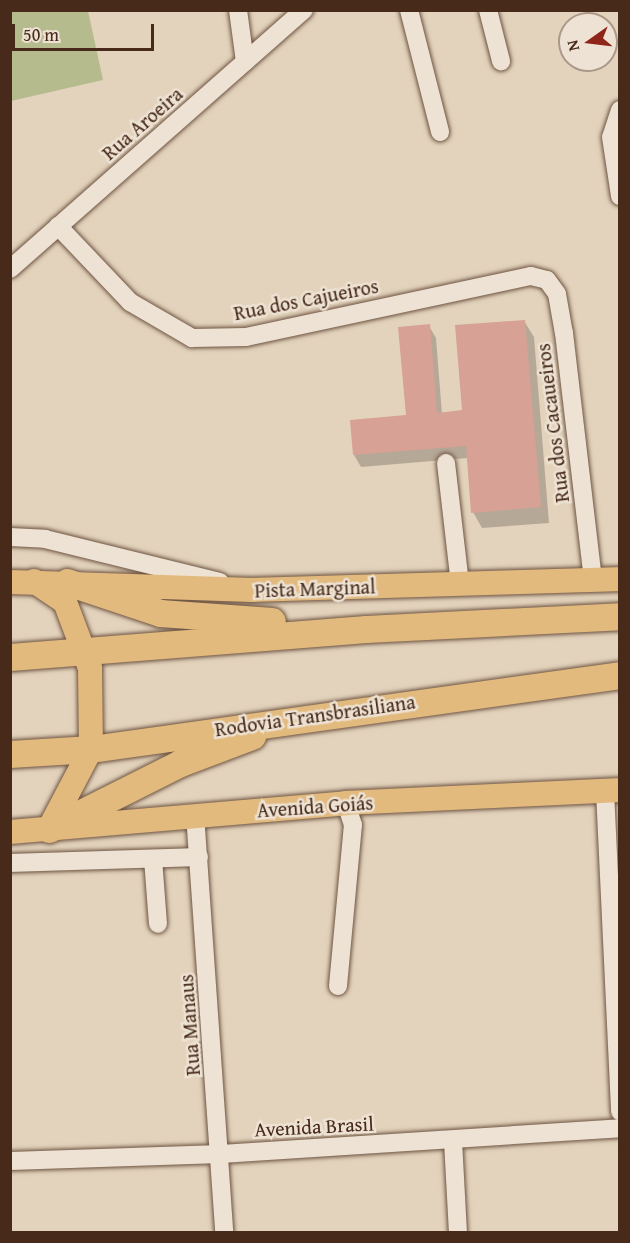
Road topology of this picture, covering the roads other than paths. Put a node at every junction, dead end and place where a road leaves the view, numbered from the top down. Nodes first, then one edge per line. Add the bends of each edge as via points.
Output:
1 (238, 10) edge
2 (304, 10) edge
3 (409, 10) edge
4 (488, 10) edge
5 (501, 61) dead end
6 (245, 62) junction
7 (620, 110) edge
8 (440, 132) dead end
9 (620, 196) edge
10 (58, 226) junction
11 (10, 269) edge
12 (531, 276) joint
13 (446, 463) dead end
14 (10, 537) edge
15 (620, 579) edge
16 (20, 580) edge
17 (593, 581) junction
18 (67, 582) junction
19 (460, 584) junction
20 (253, 590) junction
21 (620, 616) edge
22 (366, 629) junction
23 (86, 648) junction
24 (10, 657) edge
25 (620, 675) edge
26 (576, 678) junction
27 (620, 689) edge
28 (305, 716) junction
29 (92, 749) junction
30 (10, 754) edge
31 (612, 791) edge
32 (346, 803) junction
33 (195, 814) junction
34 (49, 829) junction
35 (10, 832) edge
36 (199, 857) junction
37 (153, 859) junction
38 (10, 863) edge
39 (158, 924) dead end
40 (338, 986) dead end
41 (620, 1112) edge
42 (620, 1128) edge
43 (453, 1141) junction
44 (221, 1154) junction
45 (10, 1161) edge
46 (224, 1233) edge
47 (458, 1233) edge

1 - 6 street
2 - 6 street, Rua Aroeira
3 - 8 street
4 - 5 street
6 - 10 street, Rua Aroeira
7 - 9 street via 611,137
10 - 11 street, Rua Aroeira
10 - 12 street, Rua dos Cajueiros via 130,302 192,338 246,337
12 - 17 street, Rua dos Cacaueiros via 547,280 557,294
13 - 19 street
14 - 20 street via 45,539
15 - 17 main road, Pista Marginal
16 - 18 main road, Pista Marginal
16 - 23 main road via 65,603
17 - 19 main road, Pista Marginal
18 - 20 main road, Pista Marginal
18 - 22 highway via 160,613
19 - 20 main road, Pista Marginal
21 - 22 highway
22 - 23 highway
23 - 24 highway
23 - 29 main road
25 - 26 highway, Rodovia Transbrasiliana
26 - 27 highway
26 - 28 highway, Rodovia Transbrasiliana
28 - 29 highway, Rodovia Transbrasiliana
28 - 34 highway via 180,763
29 - 30 highway, Rodovia Transbrasiliana
29 - 34 main road
31 - 32 main road, Avenida Goiás
31 - 41 street
32 - 33 main road, Avenida Goiás
32 - 40 street via 353,825
33 - 34 main road, Avenida Goiás
33 - 36 street, Rua Manaus
34 - 35 main road, Avenida Goiás
36 - 37 street
36 - 44 street, Rua Manaus
37 - 38 street
37 - 39 street
42 - 43 street, Avenida Brasil
43 - 44 street, Avenida Brasil
43 - 47 street
44 - 45 street, Avenida Brasil
44 - 46 street, Rua Manaus

